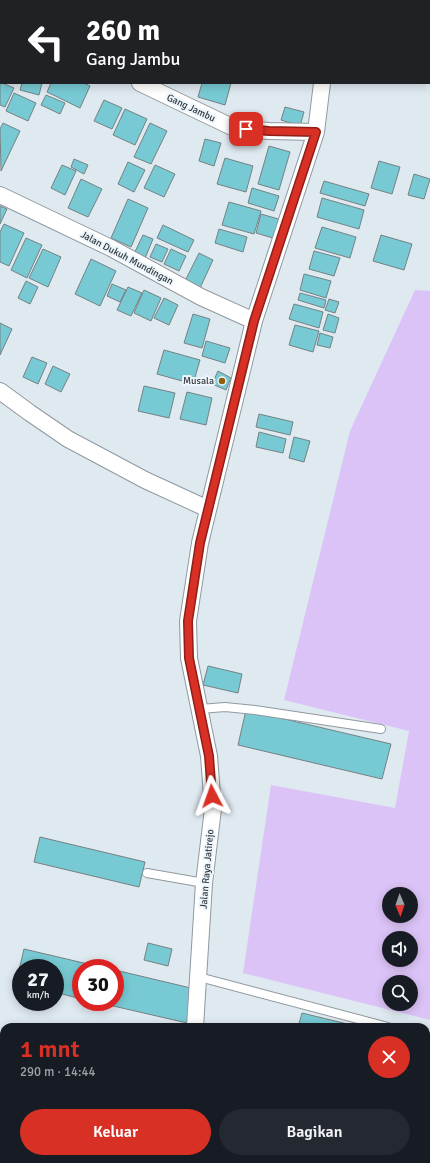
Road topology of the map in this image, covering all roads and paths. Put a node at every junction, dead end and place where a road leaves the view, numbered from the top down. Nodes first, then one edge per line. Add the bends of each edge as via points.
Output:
1 (142, 84) edge
2 (322, 84) edge
3 (316, 132) junction
4 (0, 194) edge
5 (254, 321) junction
6 (0, 391) edge
7 (208, 509) junction
8 (200, 709) junction
9 (381, 729) dead end
10 (147, 873) dead end
11 (204, 883) junction
12 (199, 977) junction
13 (195, 1023) edge
14 (373, 1023) edge

1 - 3 street, Gang Jambu via 234,128
2 - 3 street, Jalan Raya Jatirejo
3 - 5 street, Jalan Raya Jatirejo
4 - 5 street, Jalan Dukuh Mundingan via 111,248 201,297
5 - 7 street, Jalan Raya Jatirejo
6 - 7 street via 68,439 145,480
7 - 8 street, Jalan Raya Jatirejo via 188,621 189,658
8 - 9 lane via 225,707 255,710
8 - 11 street, Jalan Raya Jatirejo via 209,756 213,809
10 - 11 lane
11 - 12 street, Jalan Raya Jatirejo
12 - 13 street, Jalan Raya Jatirejo
12 - 14 lane

